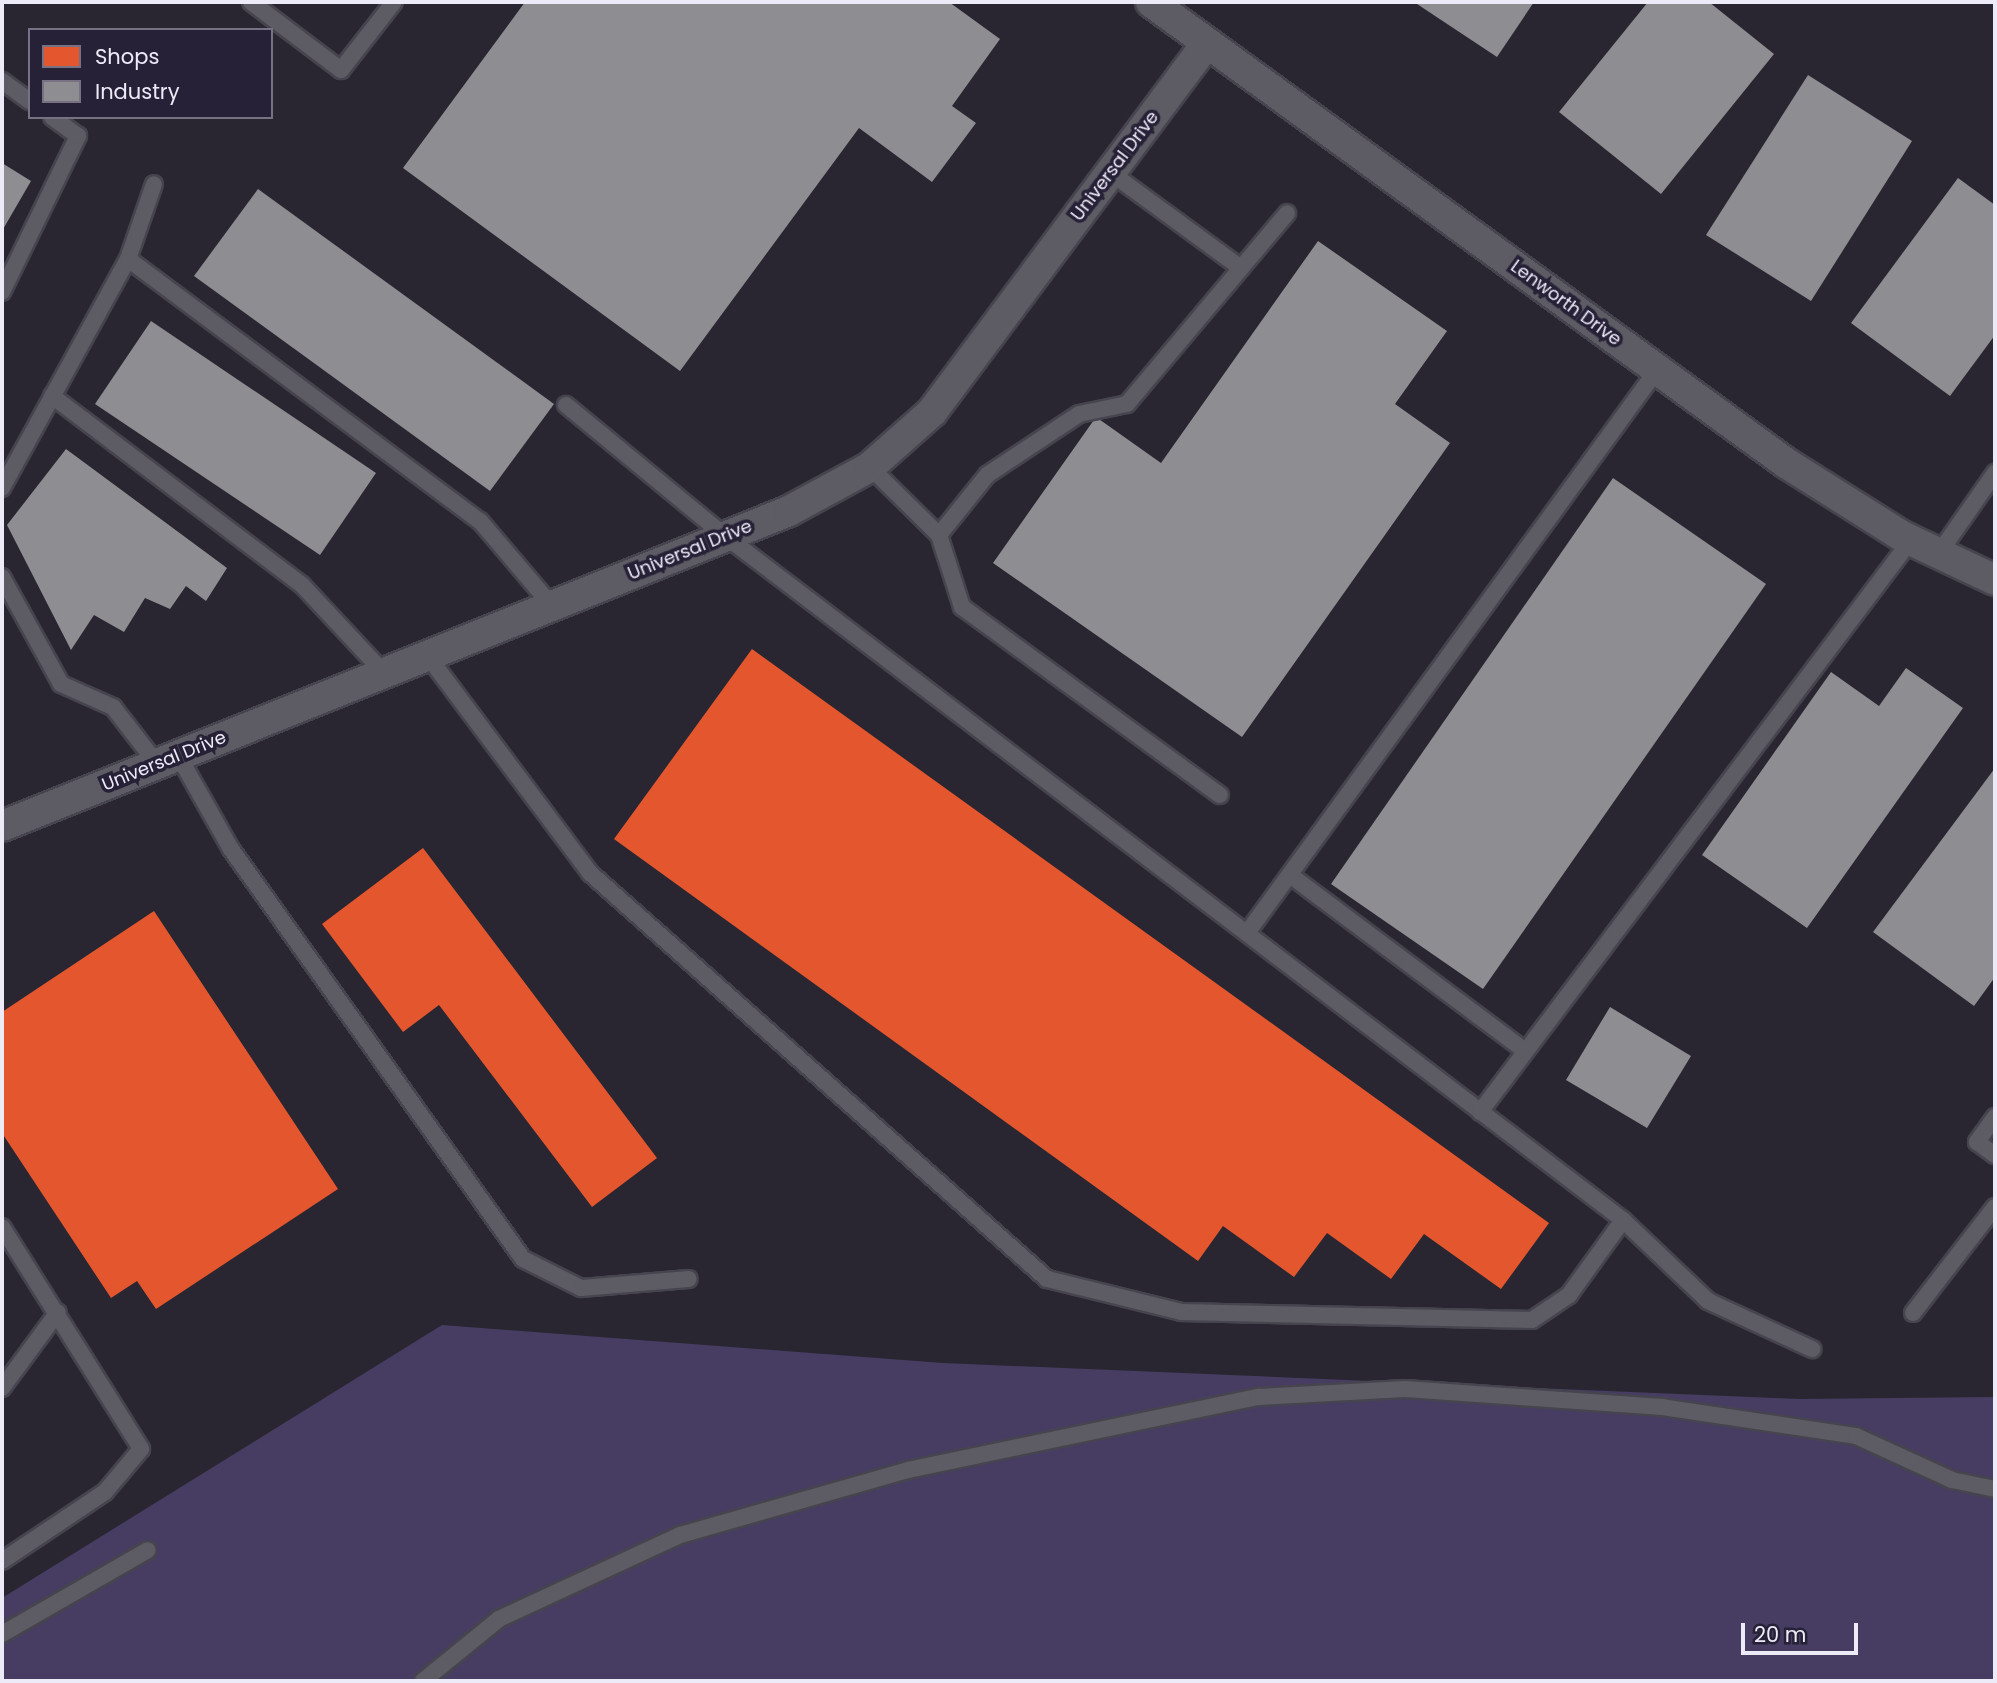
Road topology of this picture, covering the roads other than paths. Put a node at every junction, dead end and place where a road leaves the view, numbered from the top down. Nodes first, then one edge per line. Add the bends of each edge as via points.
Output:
1 (251, 2) edge
2 (394, 2) edge
3 (1151, 2) edge
4 (1207, 43) junction
5 (2, 81) edge
6 (28, 100) edge
7 (55, 119) edge
8 (1111, 173) junction
9 (154, 184) dead end
10 (1287, 213) dead end
11 (128, 259) junction
12 (1241, 268) junction
13 (2, 292) edge
14 (1657, 370) junction
15 (52, 396) junction
16 (566, 405) dead end
17 (870, 467) junction
18 (1995, 473) edge
19 (2, 488) edge
20 (939, 535) junction
21 (725, 536) junction
22 (1911, 540) junction
23 (1939, 553) junction
24 (2, 577) edge
25 (1995, 580) edge
26 (552, 606) junction
27 (427, 655) junction
28 (384, 673) junction
29 (167, 760) junction
30 (1220, 795) dead end
31 (2, 826) edge
32 (1290, 875) junction
33 (1247, 933) junction
34 (1525, 1051) junction
35 (1480, 1112) junction
36 (1995, 1117) edge
37 (1995, 1155) edge
38 (1995, 1207) edge
39 (1623, 1220) junction
40 (2, 1227) edge
41 (689, 1279) dead end
42 (58, 1312) junction
43 (1913, 1313) dead end
44 (1812, 1349) dead end
45 (2, 1388) edge
46 (1995, 1489) edge
47 (148, 1550) dead end
48 (2, 1561) edge
49 (2, 1634) edge
50 (422, 1681) edge

1 - 2 lane via 341,70
3 - 4 street, Lenworth Drive
4 - 8 street, Universal Drive
4 - 14 street, Lenworth Drive
5 - 6 lane
7 - 13 lane via 78,136
8 - 12 lane
8 - 17 street, Universal Drive via 932,412
9 - 11 lane
10 - 12 lane
11 - 15 lane
11 - 26 lane via 480,521
12 - 20 lane via 1127,404 1079,414 987,475
14 - 22 street, Lenworth Drive via 1786,463
14 - 32 lane
15 - 19 lane
15 - 28 lane via 302,585
16 - 21 lane
17 - 20 lane
17 - 21 street, Universal Drive via 789,511
18 - 23 lane
20 - 30 lane via 962,607
21 - 26 street, Universal Drive
21 - 33 lane
22 - 23 street, Lenworth Drive
22 - 34 lane
23 - 25 street, Lenworth Drive
24 - 29 lane via 61,684 113,707
26 - 27 street, Universal Drive
27 - 28 street, Universal Drive
27 - 39 lane via 590,873 1046,1279 1181,1312 1532,1320 1569,1295
28 - 29 street, Universal Drive
29 - 31 street, Universal Drive
29 - 41 lane via 523,1259 581,1288
32 - 33 lane
32 - 34 lane
33 - 35 lane
34 - 35 lane
35 - 39 lane
36 - 37 lane via 1977,1142
38 - 43 lane
39 - 44 lane via 1707,1301
40 - 42 lane
42 - 45 lane
42 - 48 lane via 141,1449 105,1492
46 - 50 lane via 1952,1480 1856,1436 1662,1407 1405,1389 1258,1397 908,1470 680,1535 499,1619
47 - 49 lane

